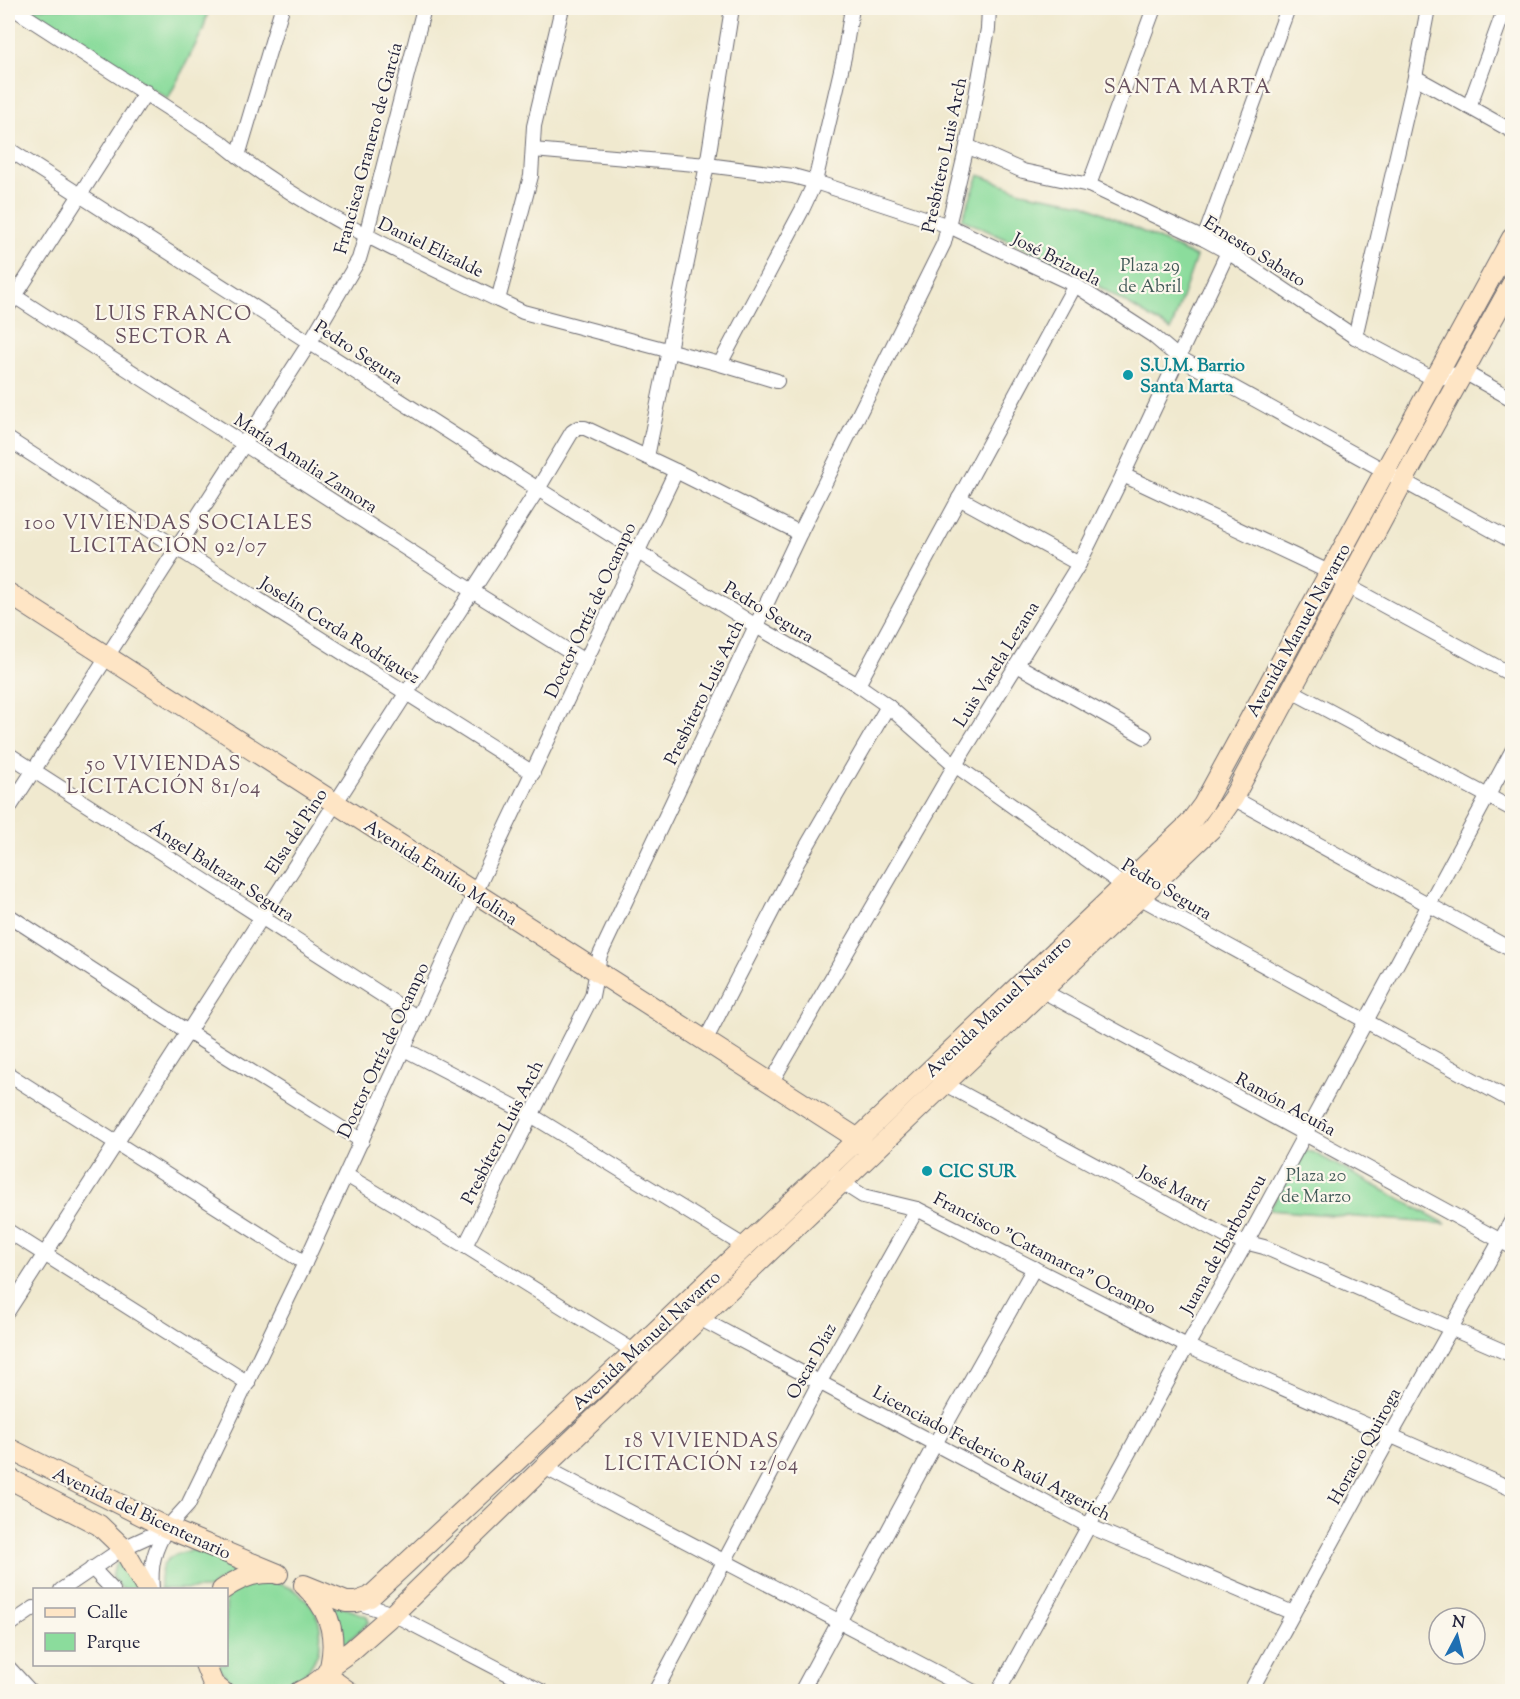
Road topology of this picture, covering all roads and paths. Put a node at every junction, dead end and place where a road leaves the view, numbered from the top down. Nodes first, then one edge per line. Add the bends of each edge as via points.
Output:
1 (13, 8) edge
2 (282, 8) edge
3 (424, 8) edge
4 (562, 8) edge
5 (732, 8) edge
6 (852, 8) edge
7 (989, 8) edge
8 (1154, 8) edge
9 (1288, 8) edge
10 (1428, 8) edge
11 (1505, 8) edge
12 (1415, 77) junction
13 (146, 92) junction
14 (1469, 107) junction
15 (1512, 131) edge
16 (967, 146) junction
17 (8, 149) edge
18 (533, 150) junction
19 (238, 156) junction
20 (707, 165) junction
21 (815, 182) junction
22 (1089, 185) junction
23 (80, 195) junction
24 (949, 226) junction
25 (366, 235) junction
26 (1512, 238) edge
27 (1204, 239) junction
28 (1228, 252) junction
29 (1512, 284) edge
30 (1075, 285) junction
31 (10, 298) edge
32 (498, 300) junction
33 (1355, 337) junction
34 (310, 342) junction
35 (670, 350) junction
36 (1178, 357) junction
37 (720, 364) junction
38 (1464, 372) junction
39 (1436, 380) junction
40 (777, 381) dead end
41 (1512, 399) edge
42 (8, 439) edge
43 (244, 444) junction
44 (647, 458) junction
45 (676, 471) junction
46 (1385, 471) junction
47 (1123, 475) junction
48 (1402, 481) junction
49 (538, 489) junction
50 (959, 498) junction
51 (800, 533) junction
52 (1512, 541) edge
53 (177, 548) junction
54 (637, 552) junction
55 (1079, 564) junction
56 (1329, 572) junction
57 (1346, 585) junction
58 (472, 591) junction
59 (8, 593) edge
60 (756, 626) junction
61 (106, 657) junction
62 (586, 662) junction
63 (1017, 665) junction
64 (1512, 675) edge
65 (858, 685) junction
66 (1290, 690) junction
67 (406, 693) junction
68 (888, 706) junction
69 (1145, 737) dead end
70 (1512, 751) edge
71 (8, 754) edge
72 (955, 765) junction
73 (33, 770) junction
74 (532, 773) junction
75 (1488, 796) junction
76 (1233, 798) junction
77 (335, 804) junction
78 (1512, 809) edge
79 (8, 810) edge
80 (1124, 886) junction
81 (475, 893) junction
82 (1141, 898) junction
83 (1429, 904) junction
84 (8, 915) edge
85 (262, 918) junction
86 (1512, 950) edge
87 (596, 972) junction
88 (1043, 991) junction
89 (418, 1018) junction
90 (1366, 1020) junction
91 (188, 1032) junction
92 (705, 1041) junction
93 (404, 1049) junction
94 (8, 1074) edge
95 (938, 1077) junction
96 (771, 1083) junction
97 (1512, 1101) edge
98 (531, 1115) junction
99 (1304, 1135) junction
100 (362, 1141) junction
101 (116, 1143) junction
102 (864, 1147) junction
103 (346, 1175) junction
104 (834, 1175) junction
105 (917, 1209) junction
106 (1512, 1220) edge
107 (8, 1231) edge
108 (1246, 1243) junction
109 (1507, 1244) edge
110 (465, 1246) junction
111 (744, 1246) junction
112 (45, 1255) junction
113 (305, 1263) junction
114 (1034, 1268) junction
115 (685, 1303) junction
116 (8, 1311) edge
117 (700, 1319) junction
118 (1451, 1329) junction
119 (1187, 1346) junction
120 (635, 1352) junction
121 (1512, 1355) edge
122 (654, 1364) junction
123 (248, 1383) junction
124 (819, 1383) junction
125 (1390, 1435) junction
126 (935, 1444) junction
127 (8, 1449) edge
128 (544, 1467) junction
129 (8, 1478) edge
130 (1512, 1489) edge
131 (1089, 1526) junction
132 (167, 1528) junction
133 (123, 1548) junction
134 (725, 1562) junction
135 (92, 1568) junction
136 (278, 1574) junction
137 (304, 1585) junction
138 (64, 1588) edge
139 (111, 1588) edge
140 (146, 1588) edge
141 (152, 1588) edge
142 (225, 1588) edge
143 (356, 1602) junction
144 (33, 1609) edge
145 (1293, 1613) junction
146 (393, 1614) junction
147 (839, 1622) junction
148 (8, 1626) edge
149 (193, 1666) edge
150 (206, 1666) edge
151 (8, 1667) edge
152 (329, 1668) junction
153 (219, 1689) edge
154 (31, 1692) edge
155 (299, 1692) edge
156 (349, 1692) edge
157 (543, 1692) edge
158 (655, 1692) edge
159 (801, 1692) edge
160 (974, 1692) edge
161 (998, 1692) edge
162 (1250, 1692) edge

1 - 13 street, Daniel Elizalde
2 - 19 street
3 - 25 street, Francisca Granero de García
4 - 18 street via 534,126
5 - 20 street
6 - 21 street
7 - 16 street, Presbítero Luis Arch
8 - 22 street
9 - 27 street
10 - 12 street
11 - 14 street
12 - 14 street
12 - 33 street
13 - 19 street, Daniel Elizalde
13 - 23 street
14 - 15 street
16 - 22 street, Ernesto Sabato via 1023,171
16 - 24 street, Presbítero Luis Arch
17 - 23 street, Pedro Segura
18 - 20 street, José Brizuela
18 - 32 street via 531,176
19 - 25 street, Daniel Elizalde
20 - 21 street, José Brizuela
20 - 35 street
21 - 24 street, José Brizuela
21 - 37 street
22 - 27 street, Ernesto Sabato
23 - 31 street
23 - 34 street, Pedro Segura
24 - 30 street, José Brizuela
24 - 51 street, Presbítero Luis Arch
25 - 32 street, Daniel Elizalde
25 - 34 street, Francisca Granero de García via 359,259
26 - 39 main road, Avenida Manuel Navarro
27 - 28 street, Ernesto Sabato
28 - 33 street, Ernesto Sabato
28 - 36 street, Luis Varela Lezana
29 - 38 main road, Avenida Manuel Navarro
30 - 36 street, José Brizuela via 1152,335
30 - 50 street
31 - 43 street, María Amalia Zamora
32 - 35 street, Daniel Elizalde via 522,312
33 - 39 street, Ernesto Sabato
34 - 43 street, Francisca Granero de García
34 - 49 street, Pedro Segura
35 - 37 street, Daniel Elizalde
35 - 44 street
36 - 46 street, José Brizuela
36 - 47 street, Luis Varela Lezana
37 - 40 street, Daniel Elizalde
38 - 39 street
38 - 41 street
38 - 48 main road, Avenida Manuel Navarro
39 - 46 main road, Avenida Manuel Navarro
42 - 53 street, Joselín Cerda Rodríguez
43 - 53 street, Francisca Granero de García
43 - 58 street, María Amalia Zamora
44 - 45 street
44 - 49 street, Elsa del Pino via 578,428
45 - 51 street
45 - 54 street, Doctor Ortíz de Ocampo
46 - 48 street, José Brizuela
46 - 56 main road, Avenida Manuel Navarro
47 - 55 street, Luis Varela Lezana
47 - 56 street
48 - 52 street, José Brizuela
48 - 57 main road, Avenida Manuel Navarro
49 - 54 street, Pedro Segura
49 - 58 street, Elsa del Pino
50 - 55 street
50 - 65 street
51 - 60 street, Presbítero Luis Arch
53 - 61 street, Francisca Granero de García
53 - 67 street, Joselín Cerda Rodríguez
54 - 60 street, Pedro Segura
54 - 62 street, Doctor Ortíz de Ocampo
55 - 63 street, Luis Varela Lezana
56 - 57 street
56 - 80 main road, Avenida Manuel Navarro via 1203,805 1189,824
57 - 64 street
57 - 66 main road, Avenida Manuel Navarro
58 - 62 street, María Amalia Zamora
58 - 67 street, Elsa del Pino
59 - 61 main road, Avenida Emilio Molina
60 - 65 street, Pedro Segura
60 - 87 street, Presbítero Luis Arch via 600,956
61 - 73 street, Francisca Granero de García
61 - 77 main road, Avenida Emilio Molina
62 - 74 street, Doctor Ortíz de Ocampo
63 - 69 street
63 - 72 street, Luis Varela Lezana
65 - 68 street, Pedro Segura
66 - 75 street
66 - 76 main road, Avenida Manuel Navarro
67 - 74 street, Joselín Cerda Rodríguez
67 - 77 street, Elsa del Pino
68 - 72 street, Pedro Segura
68 - 92 street via 797,863
70 - 75 street, Juana de Ibarbourou
71 - 73 street, Ángel Baltazar Segura
72 - 80 street, Pedro Segura
72 - 96 street, Luis Varela Lezana
73 - 79 street, Francisca Granero de García
73 - 85 street, Ángel Baltazar Segura
74 - 81 street, Doctor Ortíz de Ocampo
75 - 78 street
75 - 83 street, Juana de Ibarbourou
76 - 82 main road, Avenida Manuel Navarro via 1212,828
76 - 83 street
77 - 81 main road, Avenida Emilio Molina
77 - 85 street, Elsa del Pino
80 - 82 street, Pedro Segura
80 - 95 main road, Avenida Manuel Navarro
81 - 87 main road, Avenida Emilio Molina
81 - 89 street, Doctor Ortíz de Ocampo
82 - 88 main road, Avenida Manuel Navarro
82 - 90 street, Pedro Segura
83 - 86 street
83 - 90 street, Juana de Ibarbourou
84 - 91 street
85 - 89 street, Ángel Baltazar Segura
85 - 91 street, Elsa del Pino
87 - 92 main road, Avenida Emilio Molina
87 - 98 street, Presbítero Luis Arch via 592,996
88 - 95 main road, Avenida Manuel Navarro
88 - 99 street, Ramón Acuña
89 - 93 street, Doctor Ortíz de Ocampo
90 - 97 street, Pedro Segura
90 - 99 street, Juana de Ibarbourou
91 - 100 street
91 - 101 street, Elsa del Pino
92 - 96 main road, Avenida Emilio Molina
93 - 98 street
93 - 100 street, Doctor Ortíz de Ocampo
94 - 101 street
95 - 102 main road, Avenida Manuel Navarro
95 - 108 street, José Martí via 1229,1238
96 - 102 main road, Avenida Emilio Molina
98 - 110 street, Presbítero Luis Arch
98 - 111 street
99 - 108 street, Juana de Ibarbourou
99 - 109 street, Ramón Acuña
100 - 103 street, Doctor Ortíz de Ocampo
101 - 112 street, Elsa del Pino
101 - 113 street
102 - 104 main road, Avenida Manuel Navarro
103 - 110 street
103 - 113 street, Doctor Ortíz de Ocampo
104 - 105 street, Francisco "Catamarca" Ocampo via 863,1196
104 - 111 main road, Avenida Manuel Navarro
104 - 117 main road, Avenida Manuel Navarro
105 - 114 street, Francisco "Catamarca" Ocampo
105 - 124 street, Oscar Díaz
106 - 109 street, Horacio Quiroga
107 - 112 street
108 - 118 street, José Martí via 1264,1247
108 - 119 street, Juana de Ibarbourou
109 - 118 street, Horacio Quiroga
110 - 120 street
111 - 115 main road, Avenida Manuel Navarro
112 - 116 street, Elsa del Pino
112 - 123 street
113 - 123 street, Doctor Ortíz de Ocampo
114 - 119 street, Francisco "Catamarca" Ocampo
114 - 126 street
115 - 117 street, Licenciado Federico Raúl Argerich
115 - 120 main road, Avenida Manuel Navarro
117 - 122 main road, Avenida Manuel Navarro
117 - 124 street, Licenciado Federico Raúl Argerich
118 - 121 street, José Martí
118 - 125 street, Horacio Quiroga
119 - 125 street, Francisco "Catamarca" Ocampo
119 - 131 street, Juana de Ibarbourou
120 - 122 street
120 - 143 main road, Avenida Manuel Navarro via 370,1597
122 - 128 main road, Avenida Manuel Navarro
123 - 132 street, Doctor Ortíz de Ocampo via 188,1505
124 - 126 street, Licenciado Federico Raúl Argerich
124 - 134 street, Oscar Díaz
125 - 130 street, Francisco "Catamarca" Ocampo
125 - 145 street, Horacio Quiroga
126 - 131 street, Licenciado Federico Raúl Argerich
126 - 147 street
127 - 132 main road, Avenida del Bicentenario
128 - 134 street
128 - 146 main road, Avenida Manuel Navarro
129 - 133 main road, Avenida del Bicentenario via 99,1525
131 - 145 street, Licenciado Federico Raúl Argerich
131 - 161 street, Juana de Ibarbourou
132 - 133 street, Doctor Ortíz de Ocampo
132 - 136 main road, Avenida del Bicentenario
132 - 141 street via 152,1560
133 - 135 street, Doctor Ortíz de Ocampo
133 - 140 main road, Avenida del Bicentenario
134 - 147 street
134 - 158 street, Oscar Díaz
135 - 138 street, Doctor Ortíz de Ocampo
135 - 139 street
136 - 137 main road, Avenida del Bicentenario
136 - 142 main road via 250,1575
137 - 143 main road via 346,1602
137 - 152 main road via 320,1602 329,1621
143 - 146 street
144 - 148 street
145 - 162 street, Horacio Quiroga
146 - 152 main road, Avenida Manuel Navarro
146 - 157 street
147 - 159 street
147 - 160 street
149 - 153 main road
150 - 153 main road
151 - 154 street
152 - 155 main road, Avenida Manuel Navarro
152 - 156 main road via 335,1682

